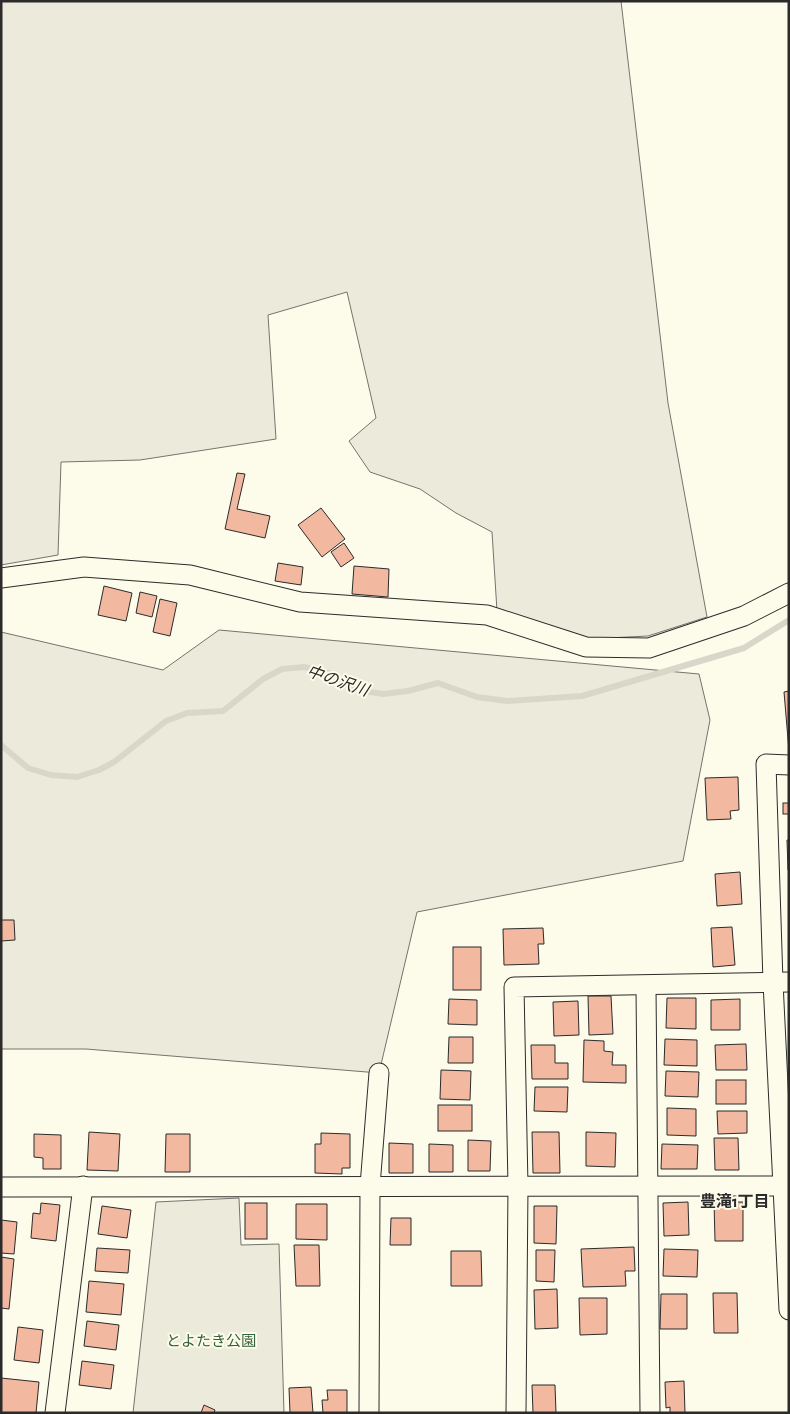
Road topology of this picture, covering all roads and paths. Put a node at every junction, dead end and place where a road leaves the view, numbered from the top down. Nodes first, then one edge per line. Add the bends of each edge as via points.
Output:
1 (1, 578) edge
2 (789, 593) edge
3 (789, 765) edge
4 (781, 982) edge
5 (646, 986) junction
6 (379, 1073) dead end
7 (783, 1081) edge
8 (83, 1186) junction
9 (370, 1186) junction
10 (518, 1186) junction
11 (650, 1186) junction
12 (786, 1186) edge
13 (1, 1187) edge
14 (788, 1277) edge
15 (789, 1310) edge
16 (55, 1413) edge
17 (369, 1413) edge
18 (516, 1413) edge
19 (650, 1413) edge

1 - 2 street via 84,567 190,575 300,602 488,615 586,647 649,648 744,616
3 - 4 street via 766,764
4 - 5 street
4 - 7 street
5 - 10 street via 514,988
5 - 11 street
6 - 9 street
7 - 12 street
8 - 9 street
8 - 13 street
8 - 16 street
9 - 10 street
9 - 17 street
10 - 11 street
10 - 18 street
11 - 12 street
11 - 19 street
12 - 14 street
14 - 15 street

